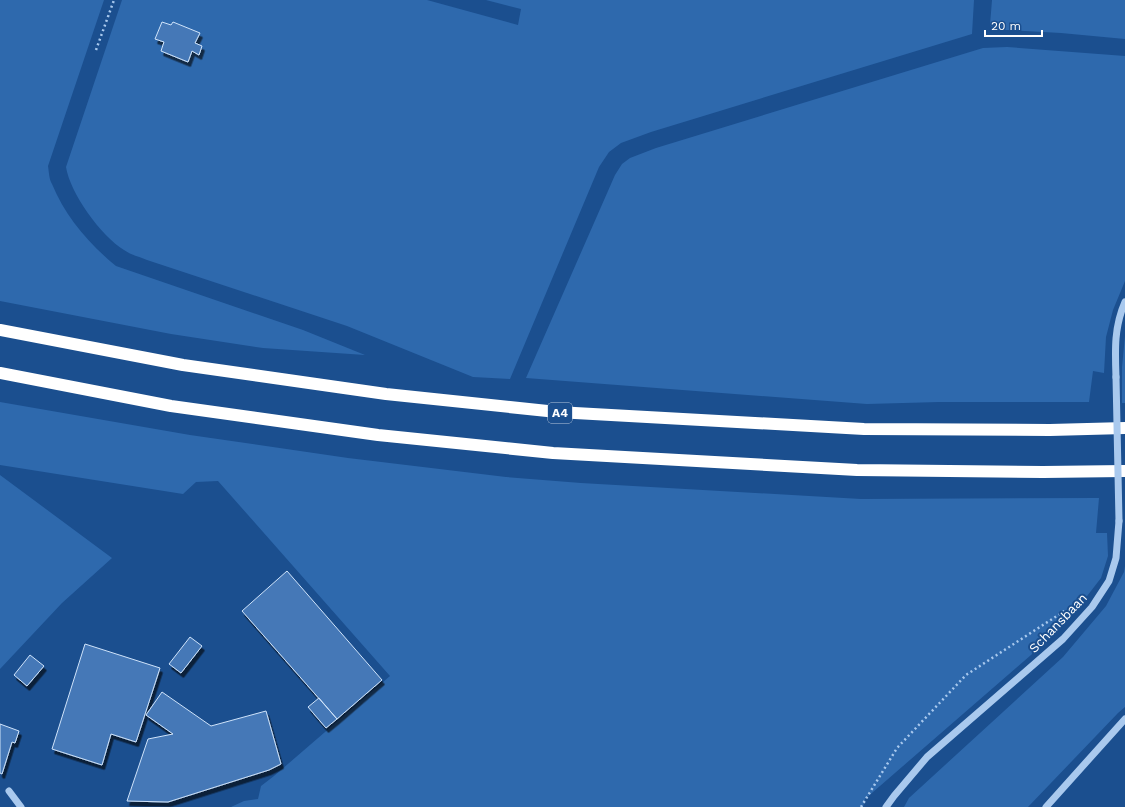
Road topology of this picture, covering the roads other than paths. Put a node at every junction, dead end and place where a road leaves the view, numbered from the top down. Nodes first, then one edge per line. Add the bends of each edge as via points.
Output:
1 (1125, 302) edge
2 (0, 330) edge
3 (0, 373) edge
4 (1125, 428) edge
5 (1125, 471) edge
6 (1125, 719) edge
7 (9, 791) dead end
8 (21, 807) edge
9 (886, 807) edge
10 (1046, 807) edge

1 - 9 street, Schansbaan, bridge via 1115,339 1119,521 1116,558 1109,581 1092,607 1063,639 927,757
2 - 4 highway, A4 via 183,365 386,394 557,412 864,429
3 - 5 highway via 179,407 378,435 553,453 857,470
6 - 10 street
7 - 8 street

